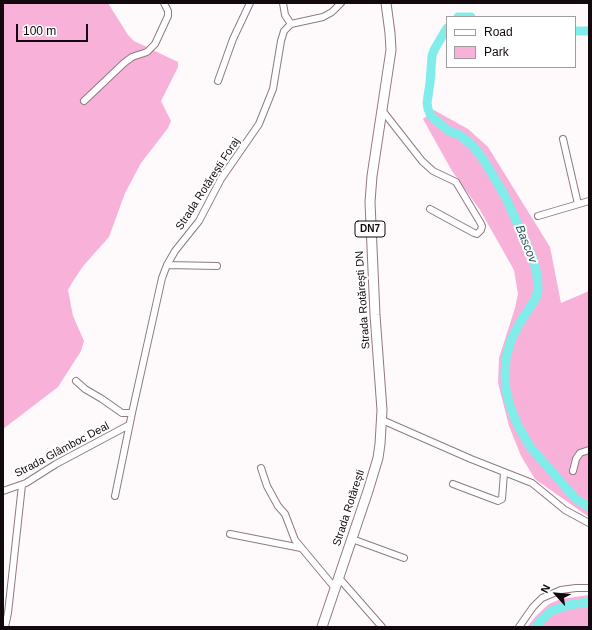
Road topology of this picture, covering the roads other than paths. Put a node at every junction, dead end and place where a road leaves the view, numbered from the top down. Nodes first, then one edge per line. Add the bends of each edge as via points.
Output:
1 (164, 3) edge
2 (250, 3) edge
3 (283, 3) edge
4 (341, 3) edge
5 (386, 3) edge
6 (291, 24) junction
7 (218, 81) dead end
8 (84, 102) dead end
9 (382, 110) junction
10 (563, 139) dead end
11 (589, 202) edge
12 (578, 204) junction
13 (430, 209) dead end
14 (538, 216) dead end
15 (167, 265) junction
16 (217, 266) dead end
17 (76, 381) dead end
18 (381, 394) joint
19 (132, 413) junction
20 (382, 420) junction
21 (129, 425) junction
22 (589, 450) edge
23 (261, 468) dead end
24 (573, 471) dead end
25 (504, 473) junction
26 (453, 484) dead end
27 (22, 485) junction
28 (3, 491) edge
29 (115, 496) dead end
30 (589, 523) edge
31 (230, 534) dead end
32 (352, 539) junction
33 (301, 548) junction
34 (404, 558) dead end
35 (339, 578) junction
36 (335, 588) junction
37 (589, 588) edge
38 (5, 627) edge
39 (322, 627) edge
40 (382, 627) edge
41 (519, 627) edge

1 - 8 street via 168,16 156,44 147,52 124,63
2 - 7 street via 233,39
3 - 6 street via 285,15
4 - 6 street via 323,17
5 - 9 highway, Strada Rotărești DN / DN7 via 391,50
6 - 15 street, Strada Rotărești Foraj via 282,36 274,89 259,124 221,179 199,221
9 - 13 street via 422,161 433,171 456,182 480,222 481,230 477,234 474,233
9 - 18 highway, Strada Rotărești DN / DN7 via 370,202
10 - 12 street
11 - 12 street
12 - 14 street
15 - 16 street
15 - 19 street, Strada Rotărești Foraj
17 - 19 street via 122,412
18 - 20 highway, Strada Rotărești / DN7
19 - 21 street, Strada Rotărești Foraj
20 - 25 street
20 - 32 highway, Strada Rotărești / DN7 via 376,466
21 - 27 street, Strada Glâmboc Deal
21 - 29 street, Strada Rotărești Foraj
22 - 24 street via 576,459
23 - 33 street
25 - 26 street via 502,499 498,501
25 - 30 street via 532,483 565,510
27 - 28 street, Strada Glâmboc Deal
27 - 38 street
31 - 33 street
32 - 34 street
32 - 35 highway, Strada Rotărești / DN7
33 - 36 street
35 - 36 highway, Strada Rotărești / DN7
35 - 40 street
36 - 39 highway, Strada Rotărești / DN7
37 - 41 street via 561,590 542,598 533,606

